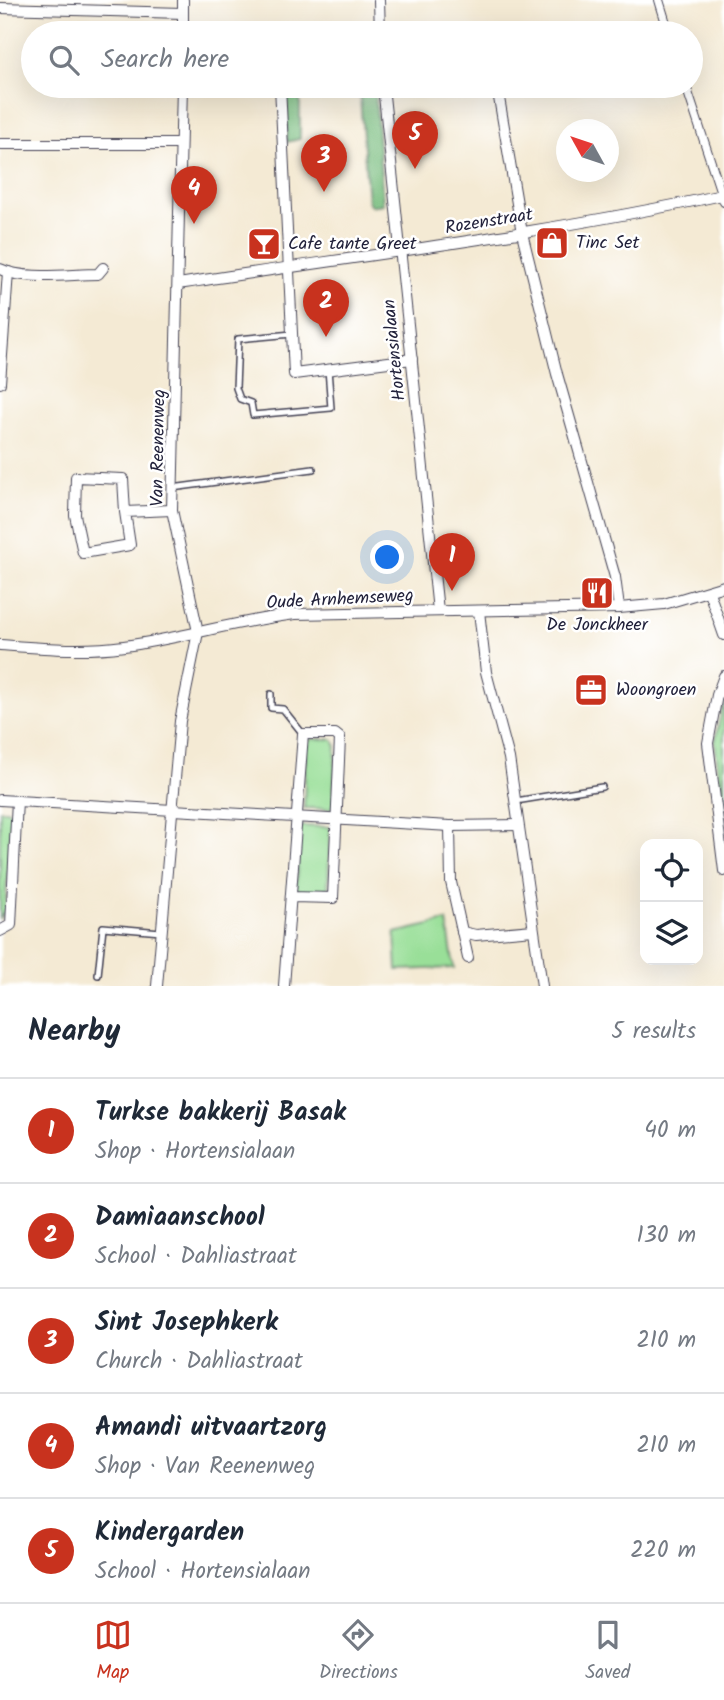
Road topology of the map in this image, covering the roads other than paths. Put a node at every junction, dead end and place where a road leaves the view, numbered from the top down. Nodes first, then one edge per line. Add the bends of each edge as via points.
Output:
1 (183, 0) edge
2 (379, 0) edge
3 (659, 0) edge
4 (28, 4) edge
5 (0, 8) edge
6 (183, 13) junction
7 (183, 21) edge
8 (380, 21) edge
9 (665, 21) edge
10 (182, 98) edge
11 (281, 98) edge
12 (384, 98) edge
13 (499, 98) edge
14 (690, 98) edge
15 (0, 144) edge
16 (180, 144) junction
17 (723, 197) edge
18 (522, 233) junction
19 (400, 253) junction
20 (290, 266) junction
21 (103, 268) dead end
22 (4, 270) edge
23 (178, 284) junction
24 (292, 334) junction
25 (412, 359) junction
26 (328, 369) junction
27 (0, 383) edge
28 (313, 469) dead end
29 (172, 488) junction
30 (172, 510) junction
31 (125, 512) junction
32 (724, 586) edge
33 (709, 592) junction
34 (619, 608) junction
35 (438, 611) junction
36 (479, 611) junction
37 (198, 632) junction
38 (724, 635) edge
39 (0, 645) edge
40 (724, 676) edge
41 (271, 694) dead end
42 (303, 734) junction
43 (602, 787) dead end
44 (0, 800) edge
45 (17, 800) junction
46 (516, 801) junction
47 (171, 808) junction
48 (296, 816) junction
49 (337, 820) junction
50 (518, 825) junction
51 (450, 826) junction
52 (724, 871) edge
53 (292, 897) junction
54 (533, 930) junction
55 (1, 931) edge
56 (160, 932) junction
57 (463, 932) junction
58 (468, 958) dead end
59 (98, 975) dead end
60 (157, 986) edge
61 (284, 986) edge
62 (542, 986) edge

1 - 6 street
2 - 8 street
3 - 9 street
4 - 5 street
4 - 6 street
6 - 7 street
10 - 16 street, Van Reenenweg
11 - 20 street
12 - 19 street, Hortensialaan
13 - 18 street
14 - 17 street
15 - 16 street
16 - 23 street, Van Reenenweg
17 - 18 street, Rozenstraat
18 - 19 street, Rozenstraat
18 - 34 street via 615,577
19 - 20 street, Rozenstraat
19 - 25 street, Hortensialaan
20 - 23 street, Rozenstraat
20 - 24 street
21 - 22 street via 98,274 26,275
22 - 27 street
23 - 29 street, Van Reenenweg
24 - 26 street via 294,374
24 - 26 lane via 238,339 236,388 240,399 251,403 253,415 331,408
25 - 26 street
25 - 35 street, Hortensialaan
28 - 29 lane
29 - 30 street, Van Reenenweg
30 - 31 street
30 - 37 street, Van Reenenweg
31 - 31 street via 123,479 76,477 75,515 83,553 130,545
32 - 33 street, Oude Arnhemseweg
33 - 34 street, Oude Arnhemseweg via 664,604
33 - 38 street
34 - 36 street, Oude Arnhemseweg
35 - 36 street, Oude Arnhemseweg
35 - 37 street, Oude Arnhemseweg via 295,614
36 - 46 street via 486,672
37 - 39 street, Oude Arnhemseweg via 93,649
37 - 47 street, Van Reenenweg via 180,721
40 - 52 street via 708,743
41 - 42 lane via 271,708 283,709
42 - 48 street
42 - 49 street via 340,738
43 - 46 lane
44 - 45 street
45 - 47 street
45 - 55 street via 11,925
46 - 50 street
47 - 48 street
47 - 56 street, Van Reenenweg
48 - 49 street
48 - 53 street
49 - 51 street
49 - 53 street via 333,898
50 - 51 street
50 - 54 street
51 - 57 street via 451,882
53 - 61 street
54 - 57 street
54 - 62 street
56 - 59 lane via 103,927
56 - 60 street, Van Reenenweg
57 - 58 street

